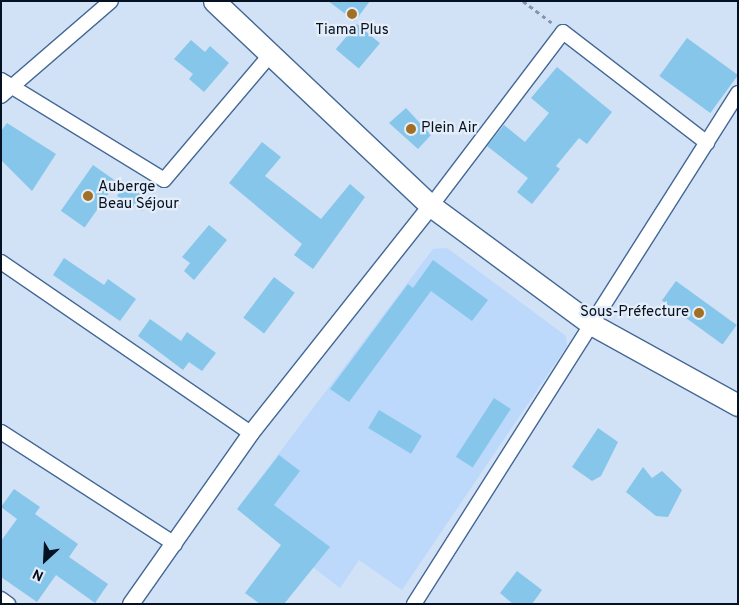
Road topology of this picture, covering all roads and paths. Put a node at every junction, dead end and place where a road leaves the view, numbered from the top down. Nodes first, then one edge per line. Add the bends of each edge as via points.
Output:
1 (111, 1) edge
2 (214, 1) edge
3 (523, 1) edge
4 (563, 32) junction
5 (270, 55) junction
6 (4, 87) edge
7 (738, 93) edge
8 (707, 143) junction
9 (431, 206) junction
10 (1, 262) edge
11 (591, 324) junction
12 (738, 405) edge
13 (1, 432) edge
14 (251, 433) junction
15 (175, 544) junction
16 (1, 599) edge
17 (8, 604) edge
18 (131, 604) edge
19 (414, 604) edge

1 - 6 street
2 - 5 main road
3 - 4 path
4 - 8 street
4 - 9 street
5 - 6 street via 164,180
5 - 9 main road
7 - 8 street
8 - 11 street
9 - 11 main road
9 - 14 street
10 - 14 street
11 - 12 main road
11 - 19 street
13 - 15 street
14 - 15 street
15 - 18 street
16 - 17 street

